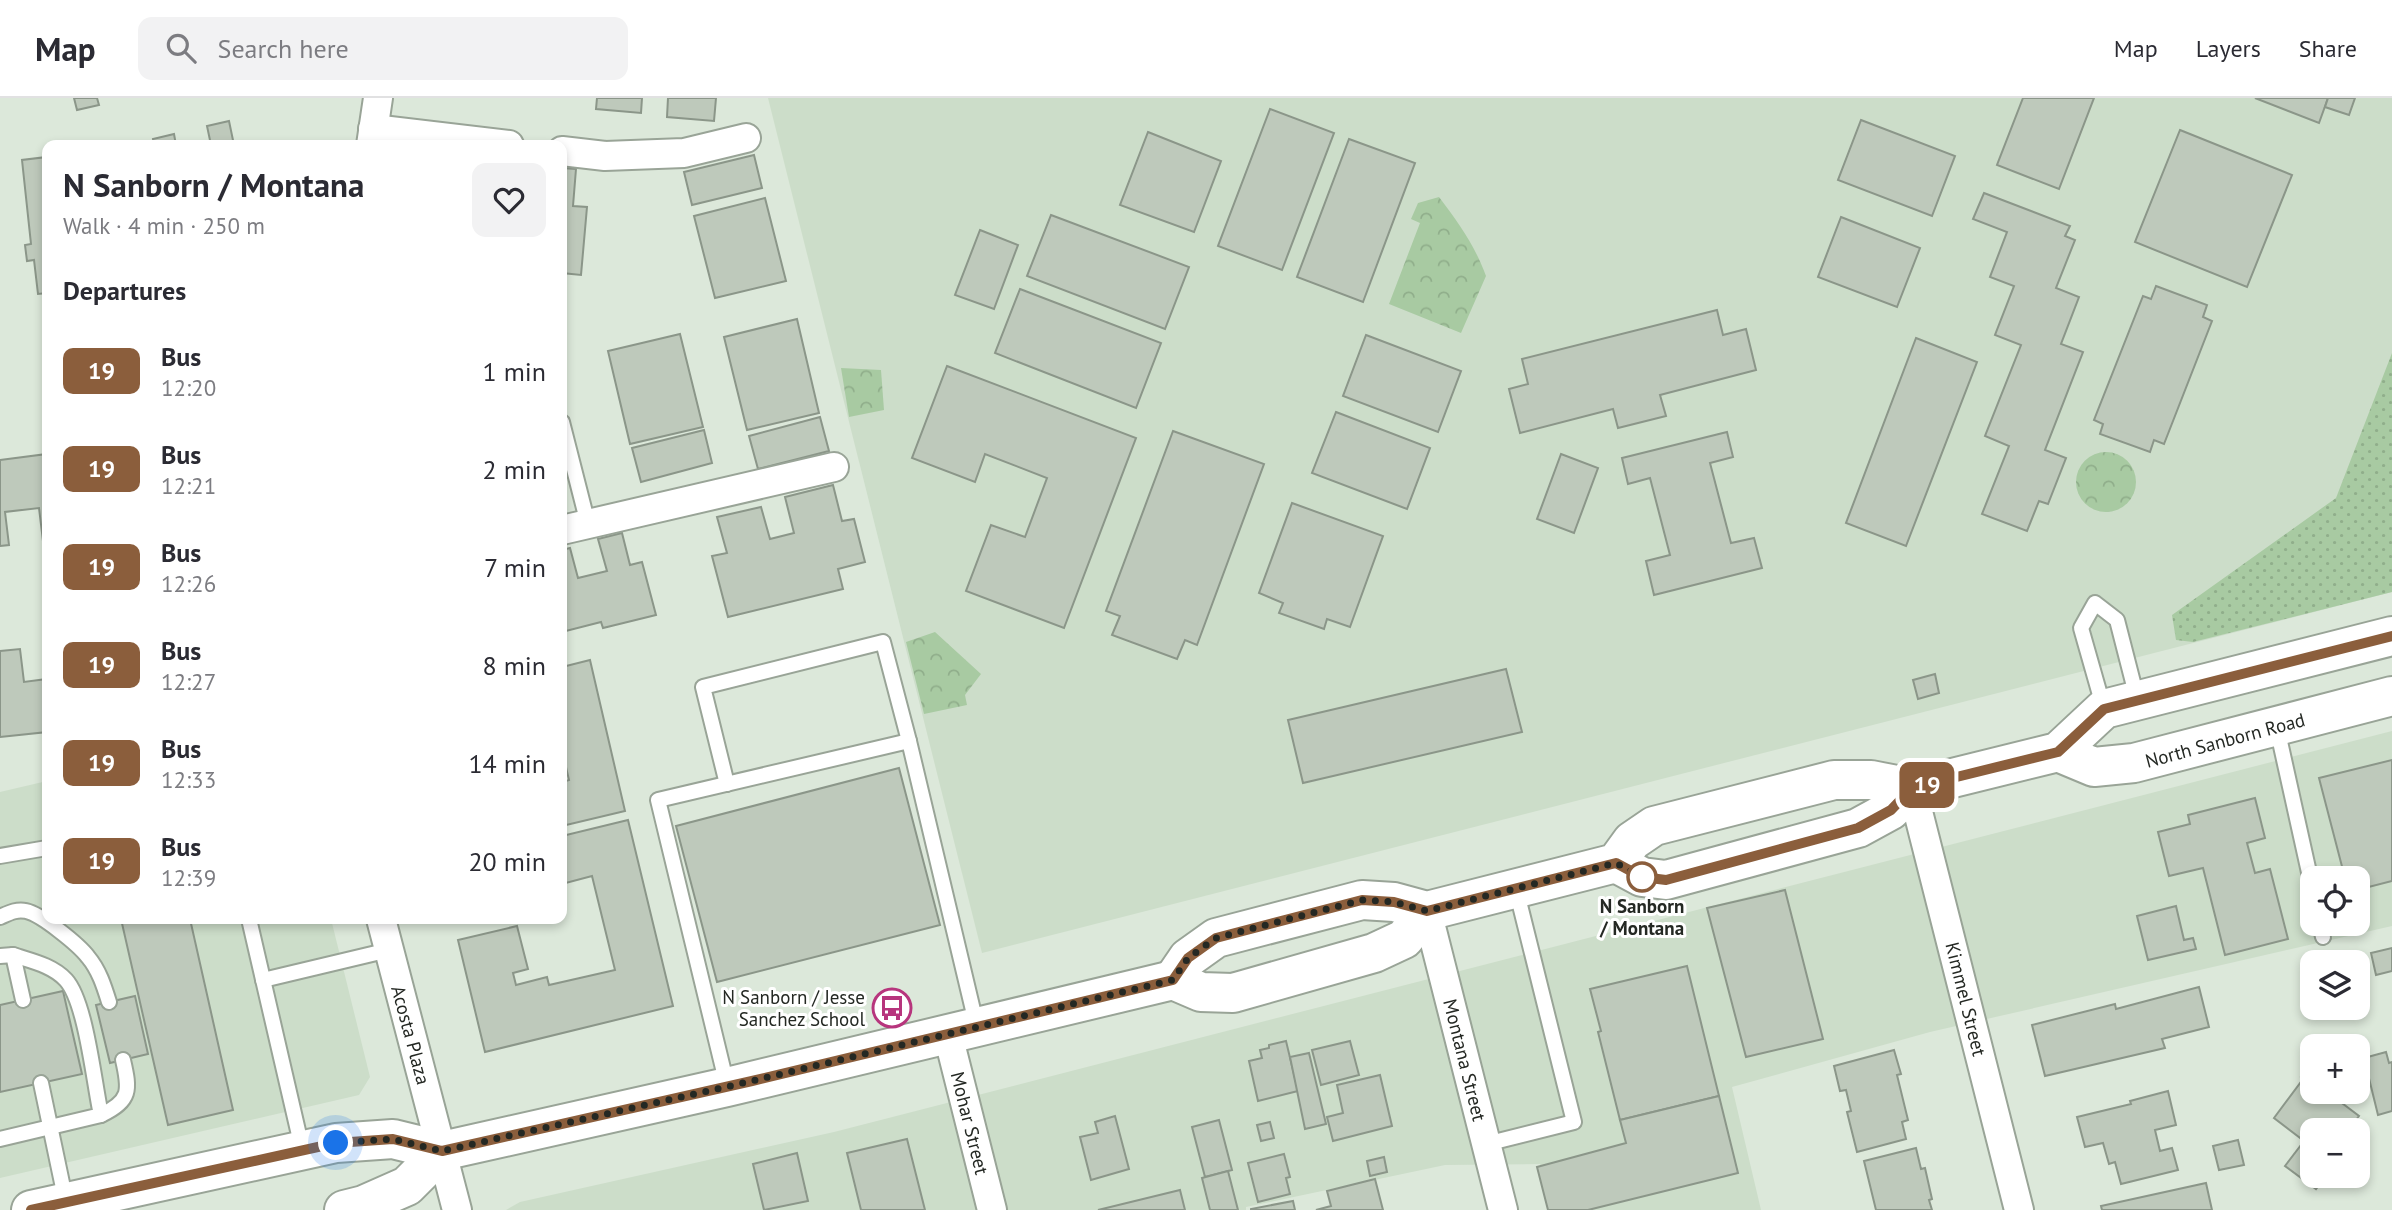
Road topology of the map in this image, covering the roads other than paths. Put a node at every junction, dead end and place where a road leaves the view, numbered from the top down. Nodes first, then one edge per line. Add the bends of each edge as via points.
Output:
1 (378, 98) edge
2 (372, 137) edge
3 (746, 138) dead end
4 (423, 140) edge
5 (567, 152) edge
6 (567, 462) edge
7 (834, 467) dead end
8 (575, 527) edge
9 (2392, 636) edge
10 (2392, 696) edge
11 (2121, 704) junction
12 (2277, 726) junction
13 (909, 741) junction
14 (2058, 752) junction
15 (727, 784) junction
16 (1912, 788) junction
17 (42, 849) edge
18 (0, 856) edge
19 (1616, 863) junction
20 (2308, 866) edge
21 (1516, 888) junction
22 (1427, 911) junction
23 (0, 917) edge
24 (42, 920) edge
25 (48, 924) edge
26 (250, 924) edge
27 (382, 924) edge
28 (389, 950) junction
29 (6, 955) edge
30 (263, 980) junction
31 (1173, 980) junction
32 (23, 1000) dead end
33 (109, 1002) dead end
34 (963, 1032) junction
35 (123, 1060) dead end
36 (41, 1083) dead end
37 (727, 1087) junction
38 (101, 1115) junction
39 (50, 1128) junction
40 (0, 1139) edge
41 (1486, 1144) junction
42 (303, 1150) junction
43 (442, 1151) junction
44 (48, 1206) edge
45 (344, 1210) edge
46 (457, 1210) edge
47 (992, 1210) edge
48 (1503, 1210) edge
49 (2019, 1210) edge

1 - 2 street
2 - 4 street
3 - 5 street via 684,153 605,156
6 - 8 lane
7 - 8 street
9 - 11 main road
10 - 12 main road, North Sanborn Road
11 - 11 lane via 2117,620 2093,598 2081,628
11 - 14 main road
12 - 14 main road, North Sanborn Road via 2134,764 2094,767
12 - 20 lane
13 - 15 lane
13 - 15 lane via 883,642 703,687
13 - 34 lane
14 - 16 main road
15 - 37 lane via 659,800
16 - 19 main road via 1871,780 1834,780 1654,826 1632,841
16 - 19 main road via 1891,810 1858,828 1666,880 1642,877
16 - 49 street, Kimmel Street
17 - 18 lane
19 - 21 main road
21 - 22 main road
21 - 41 lane via 1574,1122
22 - 31 main road via 1362,900 1216,938 1188,958
22 - 31 main road via 1404,939 1374,953 1233,993 1201,992
22 - 41 street, Montana Street
23 - 24 lane via 23,910
25 - 33 lane via 87,955
26 - 30 lane
27 - 28 street, Acosta Plaza
28 - 30 lane
28 - 43 street, Acosta Plaza
29 - 32 lane
29 - 38 lane via 43,964 65,979 76,995
30 - 42 lane
31 - 34 main road
34 - 37 main road
34 - 47 street, Mohar Street
35 - 38 lane via 129,1083 125,1097 118,1107
36 - 39 lane
37 - 43 main road
38 - 39 lane
39 - 40 lane
39 - 44 lane
41 - 48 street, Montana Street
42 - 43 main road via 393,1139
42 - 44 main road
43 - 45 main road via 407,1186
43 - 46 street, Acosta Plaza

